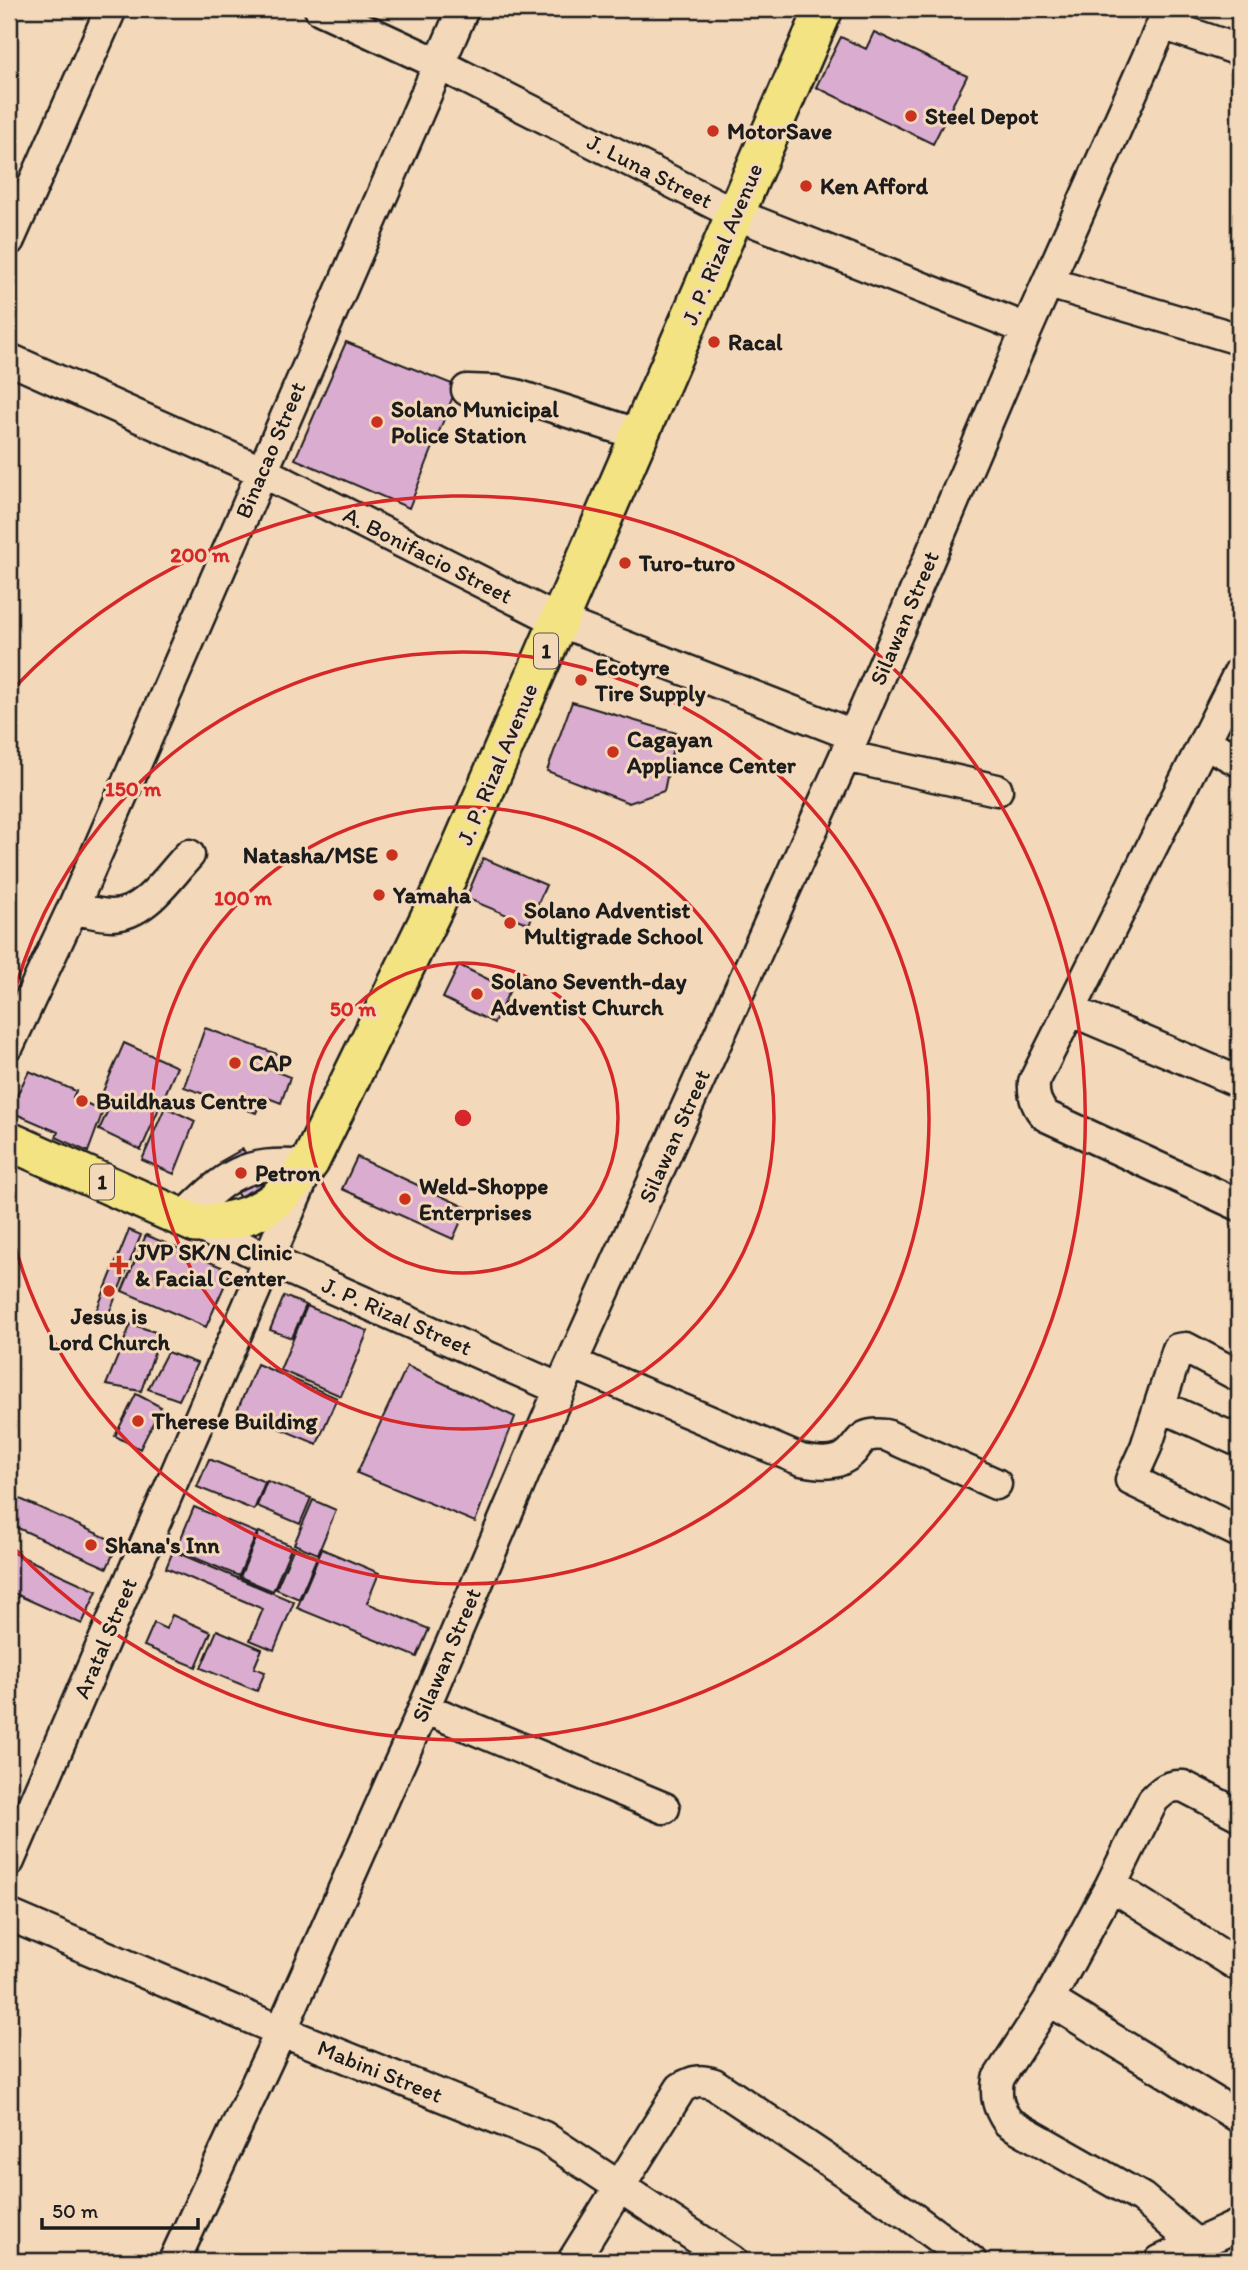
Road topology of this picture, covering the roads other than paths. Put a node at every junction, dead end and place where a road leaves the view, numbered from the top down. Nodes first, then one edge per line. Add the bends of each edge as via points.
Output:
1 (111, 9) edge
2 (320, 9) edge
3 (463, 9) edge
4 (824, 9) edge
5 (1166, 16) edge
6 (1239, 50) edge
7 (439, 64) junction
8 (735, 214) junction
9 (9, 240) edge
10 (1049, 283) junction
11 (1027, 329) junction
12 (1239, 339) edge
13 (9, 359) edge
14 (467, 390) dead end
15 (640, 435) junction
16 (261, 471) junction
17 (559, 621) junction
18 (1239, 673) edge
19 (1204, 742) junction
20 (849, 745) junction
21 (1239, 761) edge
22 (997, 790) dead end
23 (189, 855) dead end
24 (74, 908) junction
25 (1070, 1010) junction
26 (9, 1044) edge
27 (1239, 1082) edge
28 (9, 1141) edge
29 (308, 1164) junction
30 (1239, 1205) edge
31 (189, 1221) junction
32 (269, 1260) junction
33 (566, 1376) junction
34 (1239, 1376) edge
35 (1160, 1406) junction
36 (1239, 1441) edge
37 (996, 1484) dead end
38 (1239, 1532) edge
39 (424, 1708) junction
40 (664, 1808) dead end
41 (1239, 1815) edge
42 (9, 1861) edge
43 (1111, 1885) junction
44 (9, 1915) edge
45 (1239, 1966) edge
46 (1049, 2000) junction
47 (281, 2032) junction
48 (1239, 2117) edge
49 (620, 2188) junction
50 (1239, 2225) edge
51 (1196, 2244) junction
52 (174, 2261) edge
53 (573, 2261) edge
54 (732, 2261) edge
55 (971, 2261) edge
56 (1160, 2261) edge

1 - 9 street
2 - 7 street, J. Luna Street
3 - 7 street, Binacao Street
4 - 8 main road, J. P. Rizal Avenue / 1
5 - 6 street
5 - 10 street, Silawan Street
7 - 8 street, J. Luna Street
7 - 16 street, Binacao Street
8 - 11 street, J. Luna Street
8 - 15 main road, J. P. Rizal Avenue / 1
10 - 11 street, Silawan Street
10 - 12 street
11 - 20 street, Silawan Street
13 - 16 street, A. Bonifacio Street
14 - 15 street via 516,395
15 - 17 main road, J. P. Rizal Avenue / 1
16 - 17 street, A. Bonifacio Street
16 - 24 street, Binacao Street
17 - 20 street, A. Bonifacio Street
17 - 29 main road, J. P. Rizal Avenue / 1 via 436,904
18 - 19 street
19 - 21 street
19 - 25 street
20 - 22 street, A. Bonifacio Street
20 - 33 street, Silawan Street
23 - 24 street via 131,911 114,915
24 - 26 street, Binacao Street
25 - 27 street
25 - 30 street via 1034,1082 1040,1110
28 - 31 main road, J. P. Rizal Avenue / 1
29 - 31 main road, J. P. Rizal Avenue / 1 via 296,1182 244,1219 219,1224
29 - 32 street, Aratal Street
31 - 32 street, J. P. Rizal Street
32 - 33 street, J. P. Rizal Street
32 - 42 street, Aratal Street
33 - 37 street, J. P. Rizal Street via 801,1460 841,1460 873,1433
33 - 39 street, Silawan Street
34 - 35 street via 1186,1348 1178,1349
35 - 36 street
35 - 38 street via 1131,1480
39 - 40 street
39 - 47 street, Silawan Street
41 - 43 street via 1183,1786 1163,1789 1153,1800
43 - 45 street
43 - 46 street
44 - 47 street, Mabini Street
46 - 48 street
46 - 51 street via 998,2079 999,2109 1008,2122 1142,2198
47 - 49 street, Mabini Street via 544,2137
47 - 52 street, Silawan Street
49 - 53 street
49 - 54 street, Mabini Street
49 - 55 street via 681,2088 704,2081 898,2207
50 - 51 street
51 - 56 street

